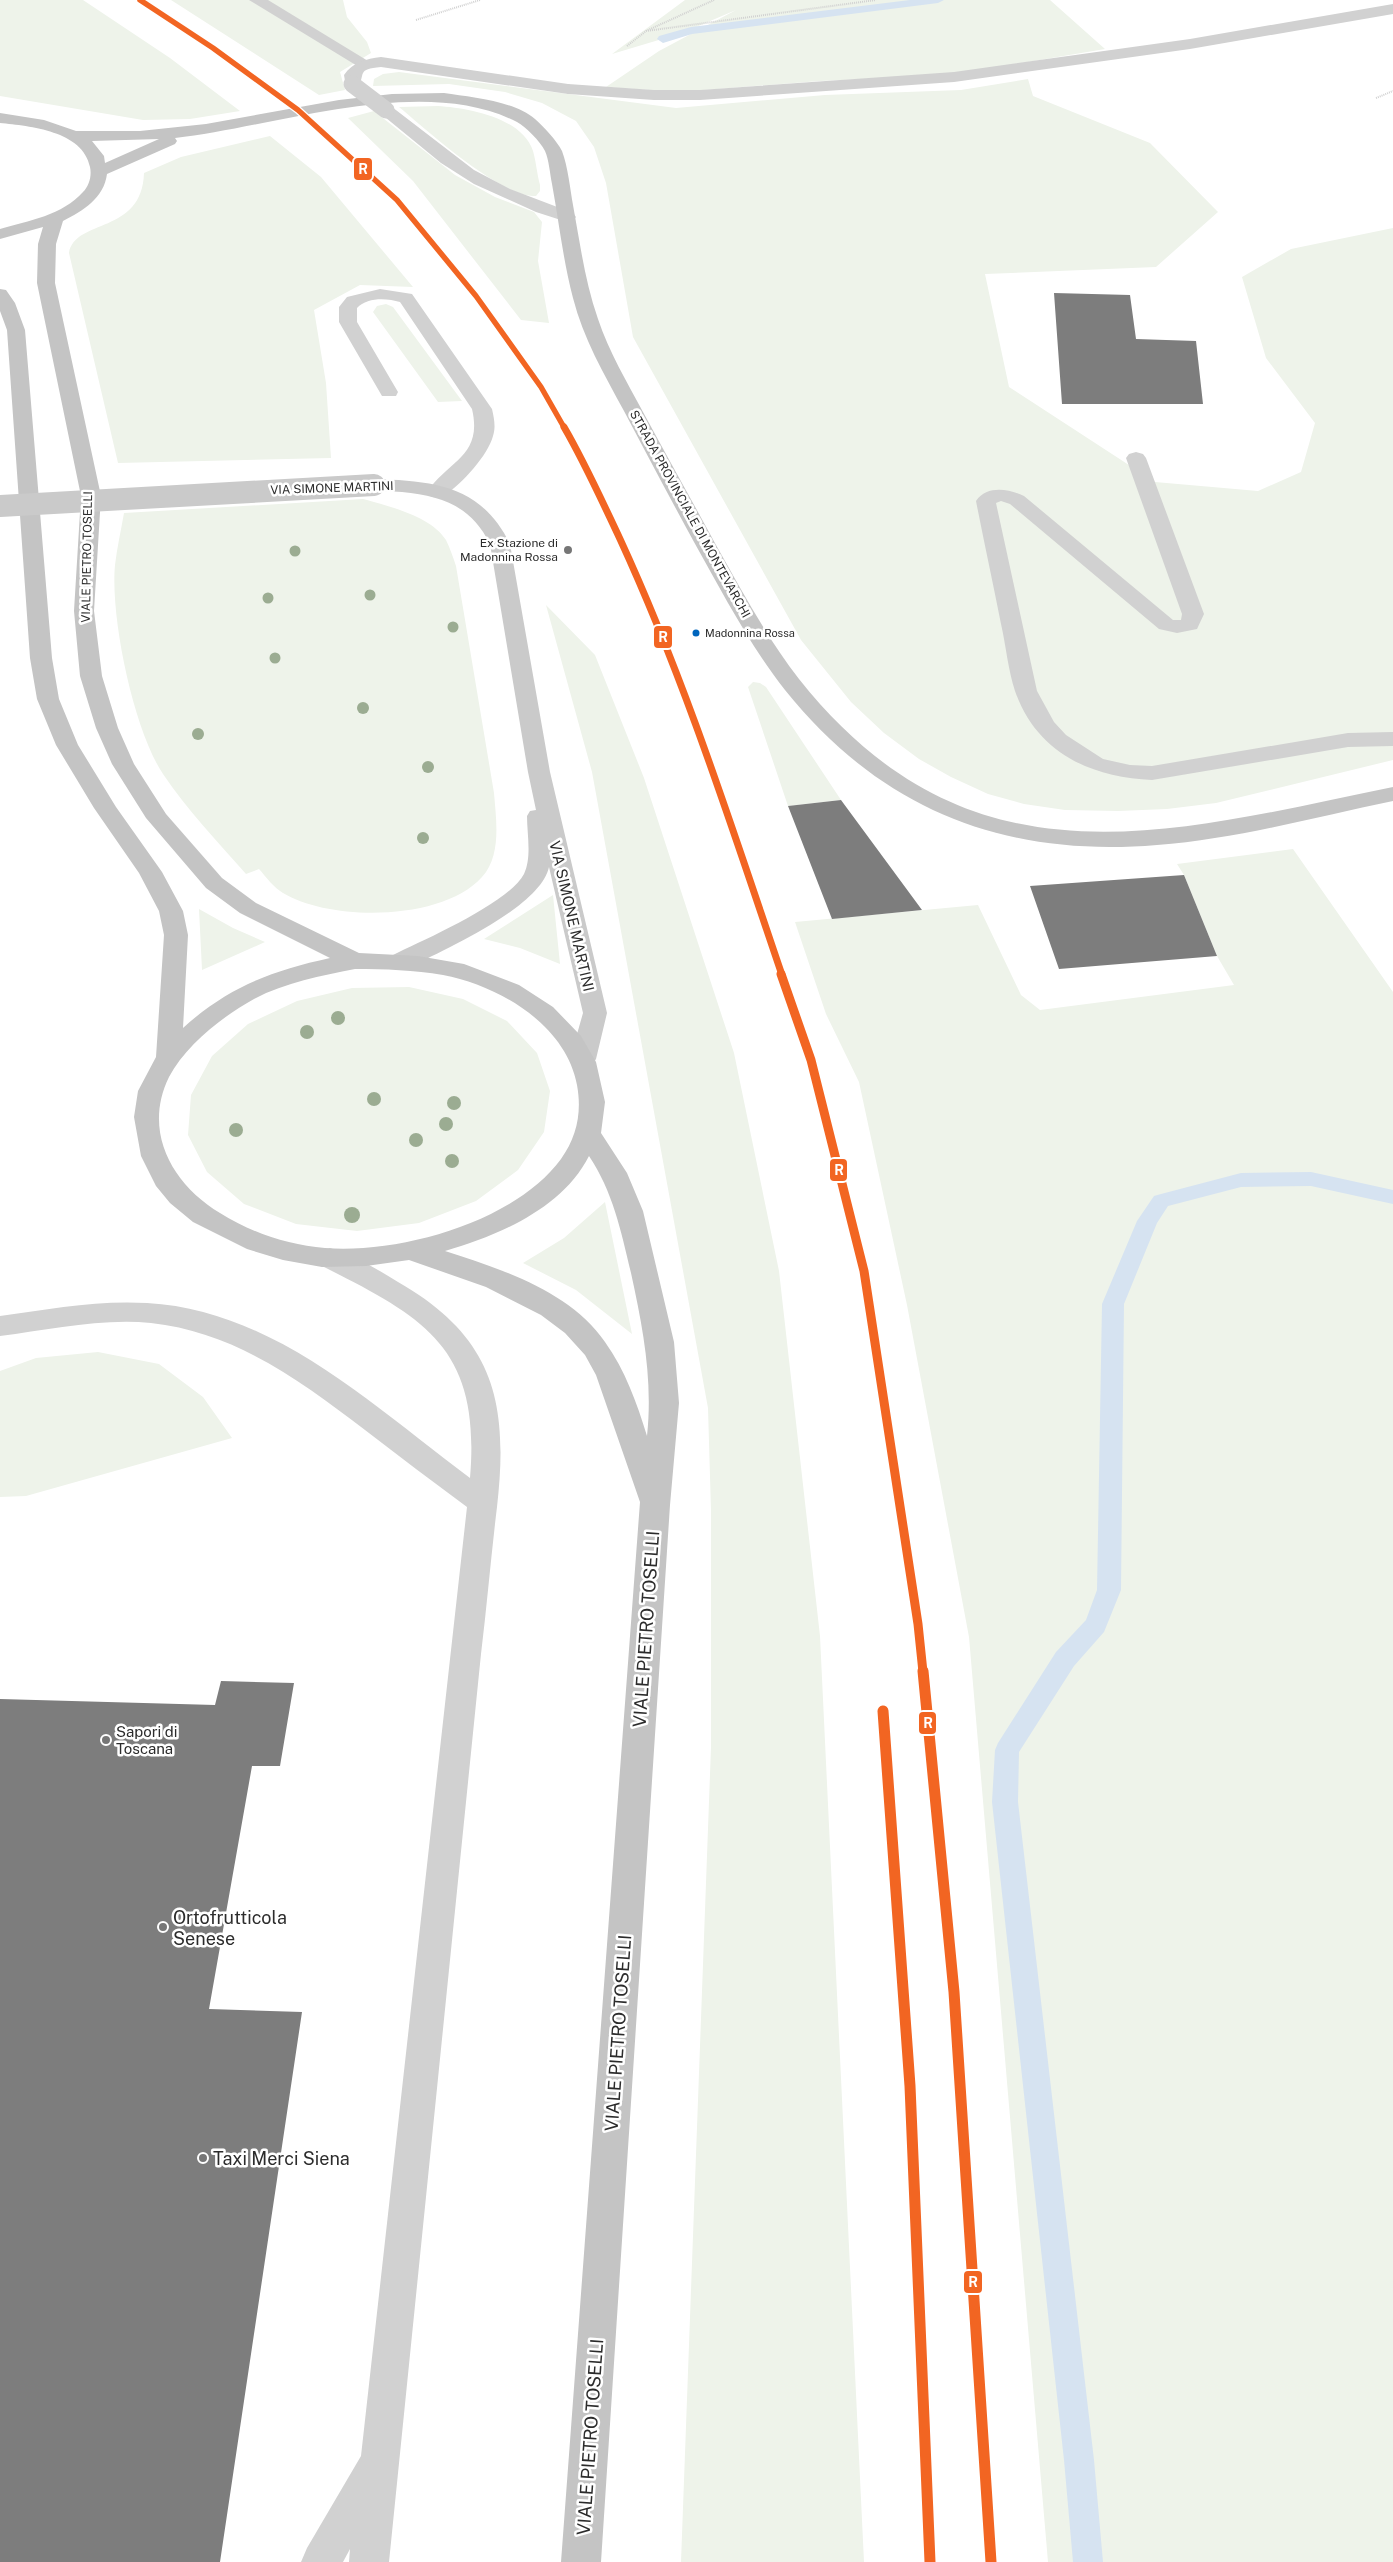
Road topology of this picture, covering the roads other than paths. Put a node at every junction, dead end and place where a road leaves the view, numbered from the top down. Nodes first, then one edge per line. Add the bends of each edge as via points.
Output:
1 (257, 0) edge
2 (1393, 9) edge
3 (365, 64) junction
4 (0, 118) edge
5 (204, 130) junction
6 (73, 136) junction
7 (100, 171) junction
8 (55, 217) junction
9 (567, 218) junction
10 (0, 234) edge
11 (0, 294) edge
12 (389, 392) dead end
13 (1136, 458) dead end
14 (437, 492) junction
15 (0, 506) edge
16 (1393, 739) edge
17 (538, 772) junction
18 (1393, 794) edge
19 (355, 961) junction
20 (402, 961) junction
21 (169, 1058) junction
22 (583, 1059) junction
23 (588, 1134) junction
24 (410, 1250) junction
25 (330, 1258) junction
26 (0, 1326) edge
27 (482, 1504) junction
28 (655, 1505) junction
29 (378, 2462) junction
30 (321, 2562) edge
31 (369, 2562) edge
32 (581, 2562) edge

1 - 3 street
2 - 3 street via 1181,46 954,77 700,95 568,89 392,63
3 - 9 street, bridge via 352,75 352,84 458,167 480,181
4 - 6 main road via 41,124
5 - 6 main road, STRADA PROVINCIALE DI MONTEVARCHI via 109,137
5 - 7 main road, STRADA PROVINCIALE DI MONTEVARCHI via 150,148
5 - 9 main road, STRADA PROVINCIALE DI MONTEVARCHI via 390,98 432,96 481,102 517,115 544,134 553,150
6 - 7 main road via 94,153
7 - 8 main road via 88,197
8 - 10 main road
8 - 19 main road, VIALE PIETRO TOSELLI via 47,244 46,283 91,496 84,611 91,676 107,728 123,764 157,818 214,883 248,908
9 - 18 main road, STRADA PROVINCIALE DI MONTEVARCHI via 583,300 604,356 670,482 744,612 803,697 847,742 899,783 929,801 988,823 1057,836 1106,840 1195,834
11 - 21 main road, VIALE PIETRO TOSELLI via 16,330 40,649 48,699 67,745 105,808 150,872 171,911 176,935
12 - 14 street via 348,322 346,313 353,301 383,293 406,298 482,409 486,421 481,446
13 - 16 street via 1193,614 1190,625 1177,627 1166,624 1017,500 1006,494 994,495 986,501 1026,691 1044,725 1058,740 1095,764 1130,772 1172,770 1348,740
14 - 15 street, VIA SIMONE MARTINI, bridge via 374,485
14 - 17 street, VIA SIMONE MARTINI via 483,514 496,532
17 - 20 street, VIA SIMONE MARTINI via 538,859 535,876 525,889 494,910
17 - 22 street, VIA SIMONE MARTINI via 595,1013
19 - 20 main road, VIALE PIETRO TOSELLI
19 - 21 main road, VIALE PIETRO TOSELLI via 307,970 244,995 208,1019
20 - 22 main road, VIALE PIETRO TOSELLI via 455,970 516,994 542,1011 562,1030
21 - 25 main road, VIALE PIETRO TOSELLI via 151,1090 147,1120 150,1146 158,1167 174,1192 204,1217 240,1237 288,1251
22 - 23 main road, VIALE PIETRO TOSELLI via 593,1108
23 - 24 main road, VIALE PIETRO TOSELLI via 557,1179 522,1207 496,1223 462,1237
23 - 28 main road, VIALE PIETRO TOSELLI via 614,1173 630,1211 660,1342 666,1403
24 - 25 main road, VIALE PIETRO TOSELLI
24 - 28 main road, VIALE PIETRO TOSELLI via 518,1288 545,1304 583,1336 610,1373
25 - 27 street via 423,1311 453,1340 469,1362 486,1422
26 - 27 street via 115,1312 149,1313 193,1319 252,1339 302,1368
27 - 29 street
28 - 32 main road, VIALE PIETRO TOSELLI
29 - 30 street
29 - 31 street

